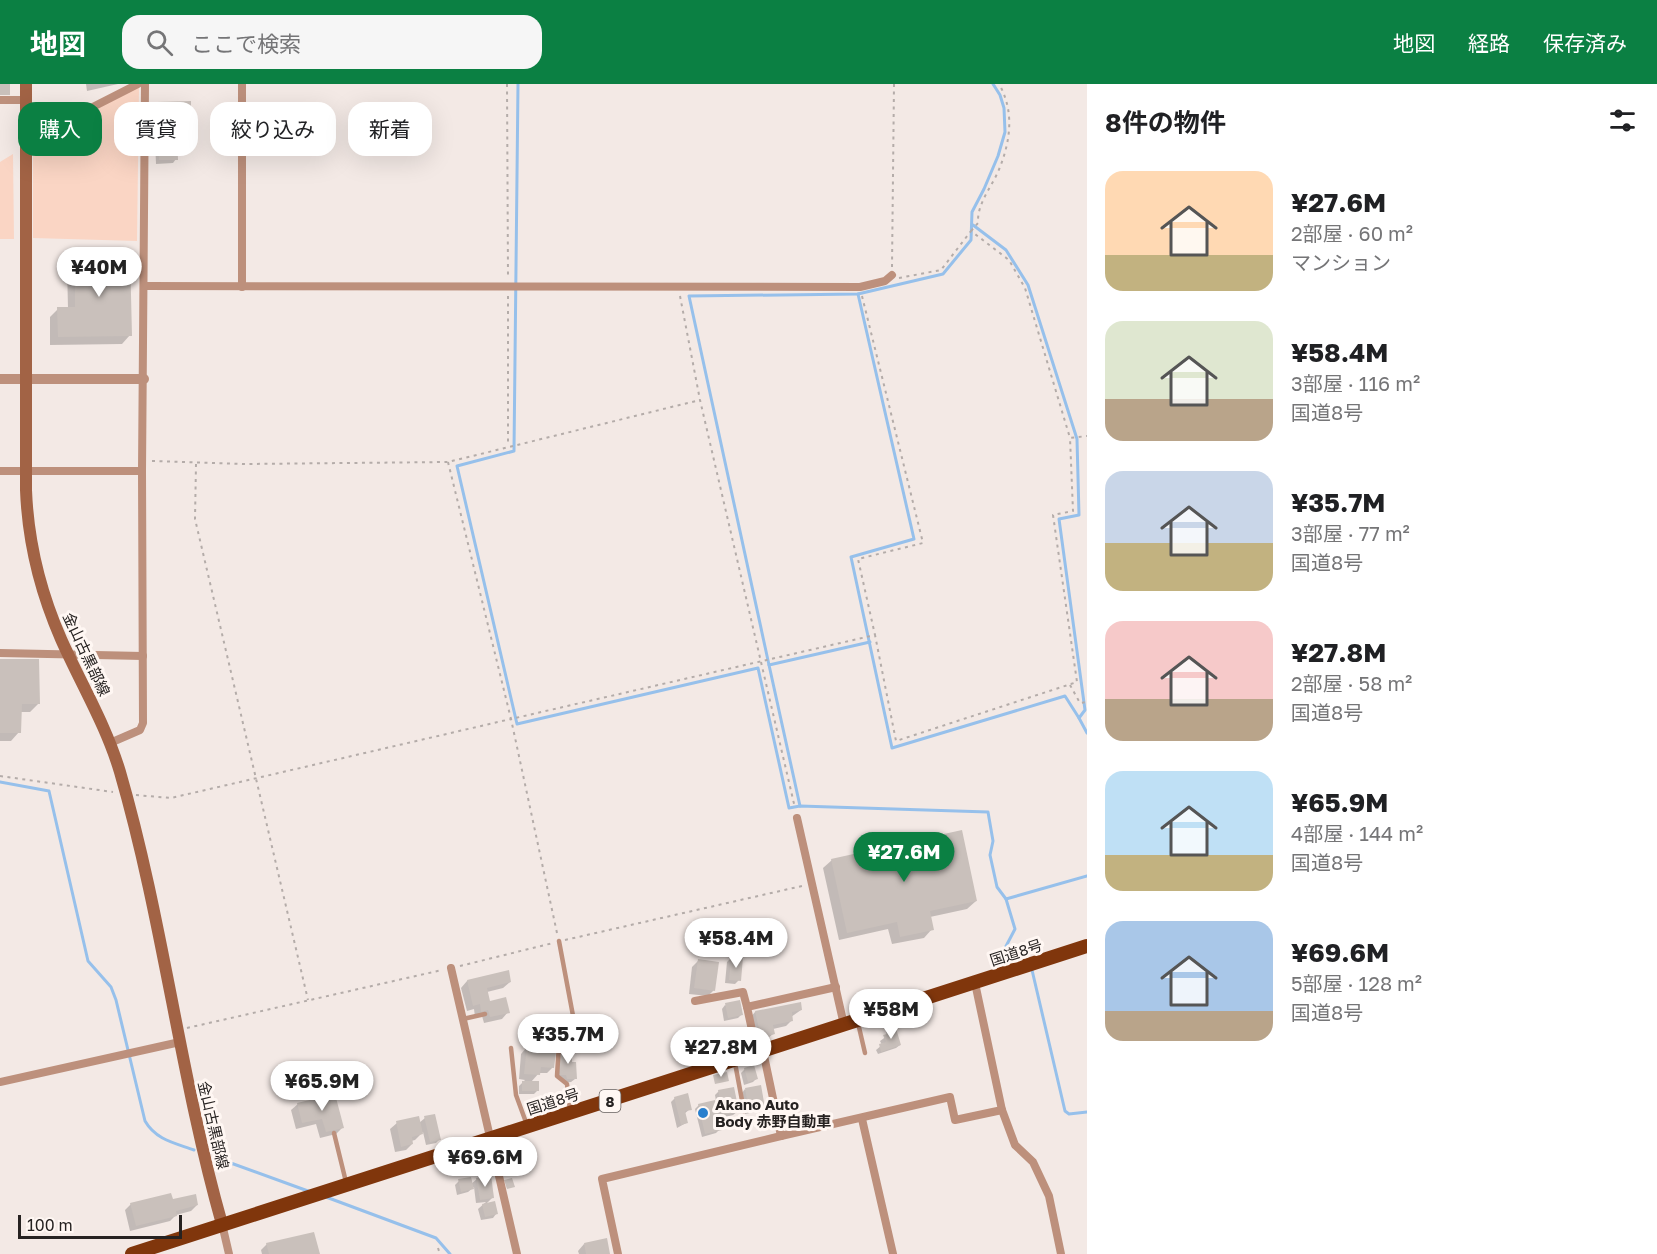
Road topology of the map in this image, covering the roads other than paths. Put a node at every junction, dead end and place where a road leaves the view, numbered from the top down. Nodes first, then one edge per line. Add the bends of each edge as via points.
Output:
1 (26, 84) edge
2 (138, 84) edge
3 (145, 84) edge
4 (242, 84) edge
5 (0, 100) edge
6 (26, 100) joint
7 (102, 102) edge
8 (26, 156) edge
9 (888, 278) road end
10 (145, 286) junction
11 (242, 286) junction
12 (26, 378) junction
13 (0, 379) edge
14 (144, 379) junction
15 (0, 471) edge
16 (26, 471) junction
17 (142, 471) junction
18 (0, 653) edge
19 (68, 654) junction
20 (143, 656) junction
21 (110, 743) junction
22 (798, 818) road end
23 (559, 942) road end
24 (1087, 946) edge
25 (451, 968) road end
26 (975, 983) junction
27 (836, 987) junction
28 (695, 1001) dead end
29 (747, 1007) junction
30 (485, 1014) dead end
31 (463, 1018) junction
32 (851, 1022) junction
33 (178, 1036) junction
34 (511, 1048) dead end
35 (760, 1052) junction
36 (865, 1053) dead end
37 (734, 1061) junction
38 (0, 1082) edge
39 (1002, 1110) junction
40 (744, 1111) dead end
41 (570, 1113) junction
42 (862, 1119) junction
43 (527, 1127) junction
44 (334, 1133) dead end
45 (781, 1136) junction
46 (491, 1139) junction
47 (346, 1185) junction
48 (222, 1224) junction
49 (132, 1254) edge
50 (229, 1254) edge
51 (517, 1254) edge
52 (618, 1254) edge
53 (893, 1254) edge
54 (1061, 1254) edge

1 - 6 main road, 金山古黒部線
2 - 7 street
3 - 10 street
4 - 11 street
5 - 6 street
8 - 12 main road, 金山古黒部線
9 - 11 street via 860,287
10 - 11 street
10 - 14 street
12 - 13 street
12 - 14 street
12 - 16 main road, 金山古黒部線
14 - 17 street
15 - 16 street
16 - 17 street
16 - 19 main road, 金山古黒部線 via 27,517 35,561
17 - 20 street
18 - 19 street
19 - 20 street
19 - 21 main road, 金山古黒部線
20 - 21 street via 143,723 140,730
21 - 33 main road, 金山古黒部線 via 126,794
22 - 27 street
23 - 41 lane via 574,1021 559,1044 557,1076 567,1084
24 - 26 highway, 国道8号 / 8
25 - 31 street
26 - 32 highway, 国道8号 / 8
26 - 39 street
27 - 29 street
27 - 32 street
28 - 29 street via 743,992
29 - 35 street
30 - 31 lane
31 - 46 street
32 - 35 highway, 国道8号 / 8
32 - 36 lane
33 - 38 street
33 - 48 main road, 金山古黒部線
34 - 43 lane via 516,1095
35 - 37 highway, 国道8号 / 8
35 - 45 street
37 - 40 lane
37 - 41 highway, 国道8号 / 8
39 - 42 street via 955,1120 950,1098
39 - 54 street via 1015,1145 1033,1162 1048,1196
41 - 43 highway, 国道8号 / 8
42 - 45 street
42 - 53 street
43 - 46 highway, 国道8号 / 8
44 - 47 lane
45 - 52 street via 602,1179
46 - 47 highway, 国道8号 / 8
46 - 51 street
47 - 48 highway, 国道8号 / 8
48 - 49 highway, 国道8号 / 8
48 - 50 street

